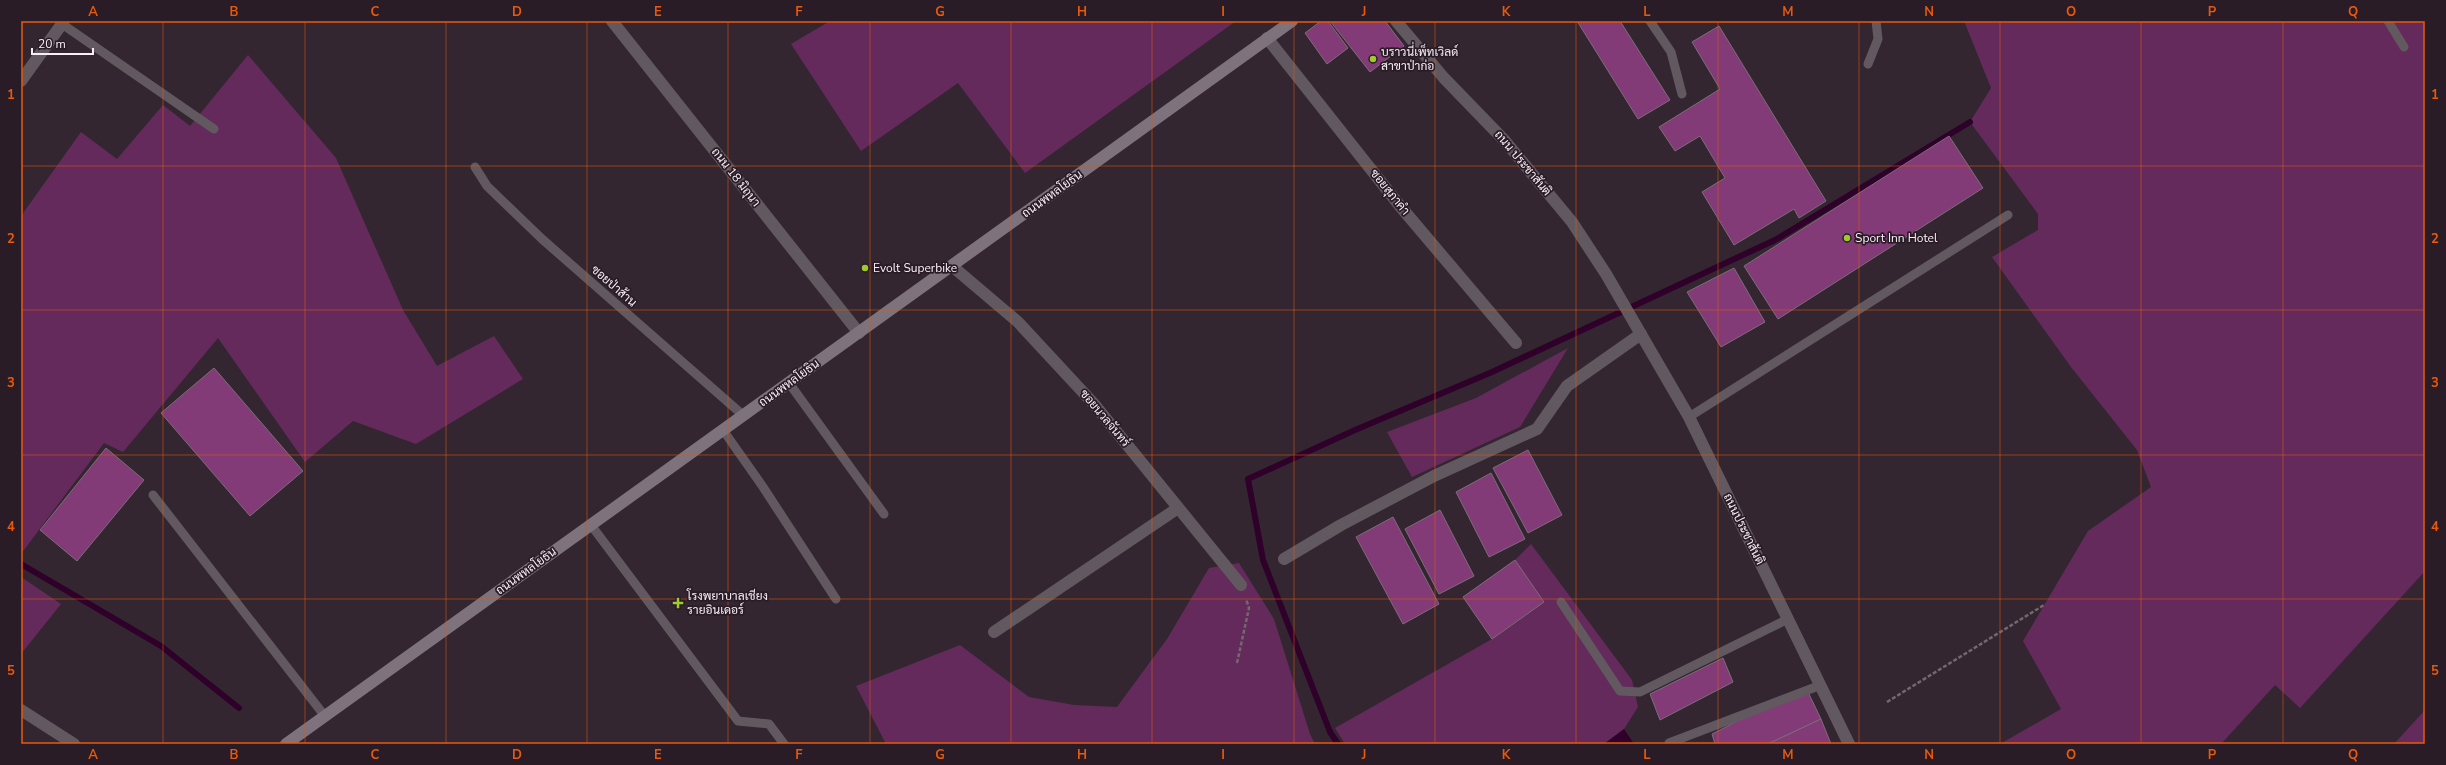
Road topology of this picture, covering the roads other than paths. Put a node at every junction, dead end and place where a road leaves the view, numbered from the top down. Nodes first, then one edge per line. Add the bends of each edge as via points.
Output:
1 (612, 21) edge
2 (1292, 21) edge
3 (1396, 21) edge
4 (1650, 21) edge
5 (1876, 21) edge
6 (2388, 21) edge
7 (63, 23) edge
8 (1267, 38) junction
9 (2404, 47) dead end
10 (1868, 64) dead end
11 (21, 81) edge
12 (1682, 94) dead end
13 (214, 129) dead end
14 (475, 166) dead end
15 (2008, 215) dead end
16 (952, 266) junction
17 (1632, 318) joint
18 (859, 333) junction
19 (1642, 334) junction
20 (1516, 343) dead end
21 (789, 384) junction
22 (744, 416) junction
23 (1689, 417) junction
24 (723, 430) junction
25 (152, 495) dead end
26 (1178, 508) junction
27 (884, 514) dead end
28 (591, 525) junction
29 (1284, 559) dead end
30 (1241, 585) road end
31 (836, 599) dead end
32 (1561, 602) dead end
33 (1788, 619) junction
34 (994, 632) dead end
35 (1821, 685) junction
36 (21, 710) edge
37 (324, 715) junction
38 (1669, 743) dead end
39 (74, 744) edge
40 (286, 744) edge
41 (784, 744) edge
42 (1849, 744) edge

1 - 18 street, ถนน 18 มิถุนา
2 - 8 main road, ถนนพหลโยธิน
3 - 17 street, ถนน ประชาสันติ via 1444,78 1505,141 1572,222
4 - 12 lane via 1671,52
5 - 10 lane via 1878,38
6 - 9 lane
7 - 11 street
7 - 13 lane
8 - 16 main road, ถนนพหลโยธิน
8 - 20 street, ซอยสุภาคำ via 1400,206
14 - 22 lane, ซอยป่าส้าน via 488,186 542,239
15 - 23 lane
16 - 18 main road, ถนนพหลโยธิน
16 - 26 street, ซอยนวลจันทร์ via 1023,328 1094,404
17 - 19 street, ถนนประชาสันติ
18 - 21 main road, ถนนพหลโยธิน
19 - 23 street, ถนนประชาสันติ
19 - 29 street via 1567,386 1538,428 1434,476 1341,525
21 - 22 main road, ถนนพหลโยธิน
21 - 27 lane
22 - 24 main road, ถนนพหลโยธิน
23 - 33 street, ถนนประชาสันติ
24 - 28 main road, ถนนพหลโยธิน
24 - 31 lane via 764,487
25 - 37 lane
26 - 30 street, ซอยนวลจันทร์
26 - 34 street
28 - 37 main road, ถนนพหลโยธิน
28 - 41 lane via 738,721 769,724
32 - 33 lane via 1620,691 1640,692
33 - 35 street, ถนนประชาสันติ
35 - 38 lane
35 - 42 street, ถนนประชาสันติ
36 - 39 street
37 - 40 main road, ถนนพหลโยธิน

